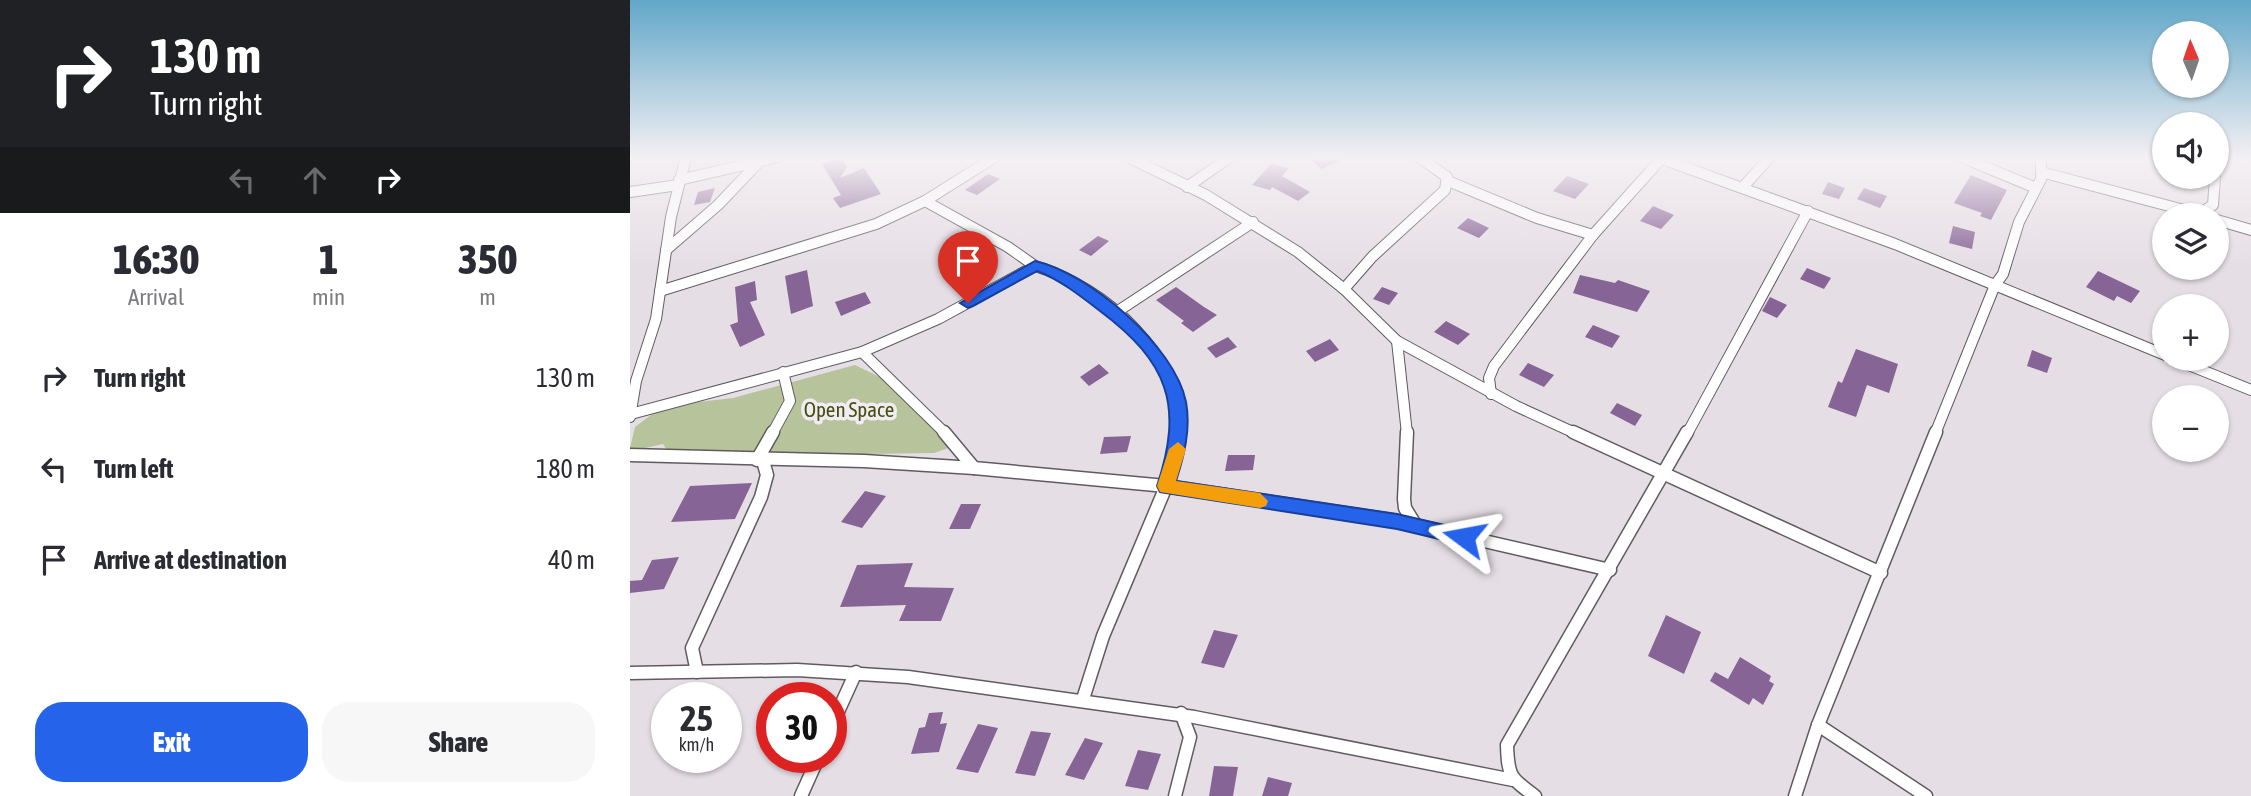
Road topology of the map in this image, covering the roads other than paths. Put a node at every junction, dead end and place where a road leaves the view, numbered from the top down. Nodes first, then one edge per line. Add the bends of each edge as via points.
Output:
1 (676, 194) edge
2 (728, 194) edge
3 (936, 194) edge
4 (1200, 194) edge
5 (1440, 194) edge
6 (1479, 194) edge
7 (1628, 194) edge
8 (1762, 194) edge
9 (2033, 194) edge
10 (2129, 194) edge
11 (925, 201) junction
12 (2159, 203) edge
13 (1808, 211) junction
14 (1253, 222) junction
15 (2229, 224) edge
16 (2251, 230) edge
17 (1593, 235) junction
18 (666, 250) junction
19 (1035, 266) junction
20 (1995, 285) junction
21 (1344, 289) junction
22 (660, 291) junction
23 (1115, 313) junction
24 (1396, 341) junction
25 (2152, 350) edge
26 (862, 352) junction
27 (2204, 371) edge
28 (783, 372) junction
29 (2251, 390) edge
30 (1491, 394) junction
31 (631, 416) edge
32 (630, 455) edge
33 (760, 461) junction
34 (974, 468) junction
35 (1664, 474) junction
36 (1166, 486) junction
37 (1416, 526) junction
38 (1610, 570) junction
39 (1881, 573) junction
40 (697, 671) junction
41 (856, 672) junction
42 (630, 673) edge
43 (847, 692) edge
44 (1083, 699) junction
45 (1181, 713) junction
46 (1818, 725) junction
47 (811, 773) edge
48 (1523, 790) edge
49 (801, 796) edge
50 (1175, 796) edge
51 (1795, 796) edge
52 (1926, 796) edge

1 - 18 street
2 - 18 street
3 - 11 street
4 - 14 street
5 - 21 street
6 - 17 street
7 - 17 street
8 - 13 street
9 - 20 street
10 - 12 street
11 - 19 street
11 - 22 street via 876,224
13 - 20 street
13 - 35 street
14 - 21 street
14 - 23 street
15 - 16 street
17 - 30 street via 1494,366 1489,378
18 - 22 street
19 - 23 street
19 - 26 street via 938,319
20 - 25 street
20 - 39 street
21 - 24 street
22 - 31 street
23 - 36 street via 1154,351 1178,401 1178,448
24 - 30 street
24 - 37 street via 1407,430 1404,499
26 - 28 street
26 - 34 street via 941,428
27 - 29 street
28 - 31 street
28 - 33 street via 790,401
30 - 35 street
32 - 33 street
33 - 34 street
33 - 40 street via 767,475 761,497 692,648
34 - 36 street
35 - 38 street
35 - 39 street
36 - 37 street
36 - 44 street via 1092,663
37 - 38 street
38 - 48 street via 1507,745 1508,769
39 - 46 street
40 - 41 street
40 - 42 street
41 - 43 street
41 - 44 street
44 - 45 street
45 - 48 street
45 - 50 street via 1190,737
46 - 51 street
46 - 52 street
47 - 49 street

